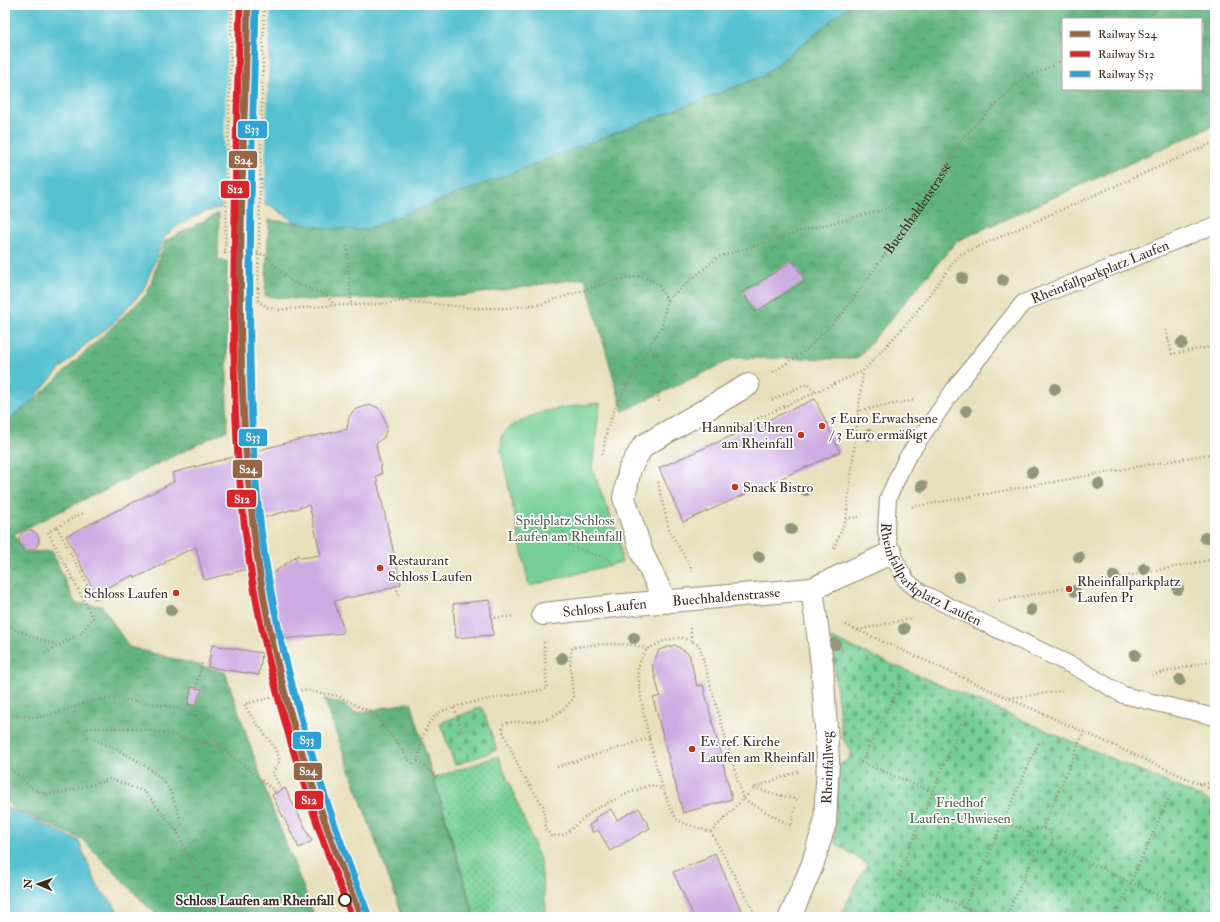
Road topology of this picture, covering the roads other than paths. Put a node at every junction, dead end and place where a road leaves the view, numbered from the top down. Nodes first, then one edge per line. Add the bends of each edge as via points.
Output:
1 (1215, 225) edge
2 (748, 385) dead end
3 (891, 553) junction
4 (812, 589) junction
5 (666, 602) junction
6 (543, 614) dead end
7 (1215, 717) edge
8 (790, 917) edge

1 - 3 lane, Rheinfallparkplatz Laufen via 1023,303 952,392 906,459 888,498 886,531
2 - 5 street, Buechhaldenstrasse via 643,446 630,468 624,498 642,553
3 - 4 street, Buechhaldenstrasse
3 - 7 lane, Rheinfallparkplatz Laufen via 897,566 920,592 1079,669 1123,694
4 - 5 street, Buechhaldenstrasse
4 - 8 street, Rheinfallweg via 822,664 828,760 825,823 812,866
5 - 6 street, Schloss Laufen

